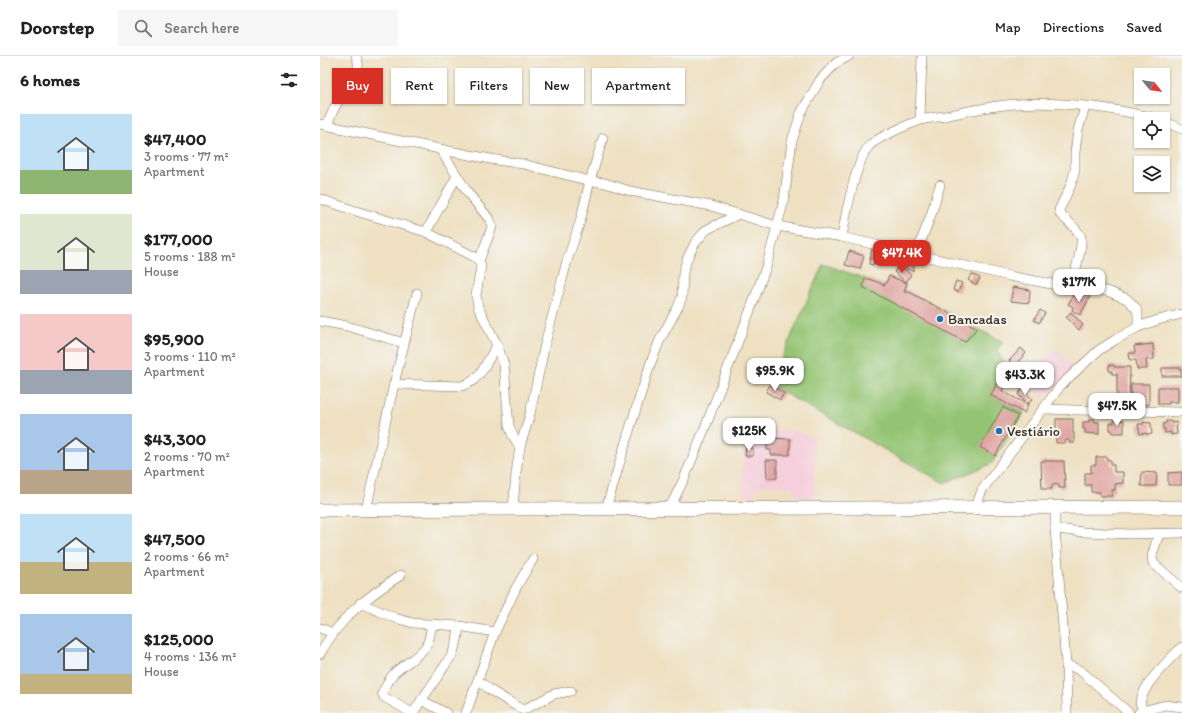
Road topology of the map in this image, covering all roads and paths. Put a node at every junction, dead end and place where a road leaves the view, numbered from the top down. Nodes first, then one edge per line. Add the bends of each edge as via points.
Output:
1 (356, 56) edge
2 (849, 56) edge
3 (922, 56) edge
4 (1085, 107) junction
5 (1134, 113) edge
6 (920, 120) junction
7 (1170, 124) edge
8 (323, 125) edge
9 (1182, 129) edge
10 (603, 138) dead end
11 (440, 149) junction
12 (457, 176) junction
13 (590, 181) junction
14 (940, 185) dead end
15 (320, 200) edge
16 (739, 214) junction
17 (777, 226) junction
18 (426, 232) junction
19 (842, 238) junction
20 (916, 254) junction
21 (479, 261) junction
22 (1071, 287) junction
23 (417, 293) dead end
24 (1182, 314) edge
25 (320, 321) edge
26 (1138, 327) junction
27 (404, 343) junction
28 (497, 345) junction
29 (394, 384) junction
30 (1043, 409) junction
31 (1182, 412) edge
32 (520, 447) junction
33 (976, 507) junction
34 (1182, 507) edge
35 (513, 508) junction
36 (1055, 508) junction
37 (606, 509) junction
38 (669, 509) junction
39 (320, 510) edge
40 (366, 510) junction
41 (1055, 529) junction
42 (1158, 533) junction
43 (1182, 533) edge
44 (533, 559) dead end
45 (401, 575) dead end
46 (1182, 588) edge
47 (360, 603) junction
48 (432, 625) junction
49 (459, 626) junction
50 (320, 628) edge
51 (495, 632) junction
52 (334, 633) junction
53 (1182, 648) edge
54 (320, 654) edge
55 (1066, 664) junction
56 (478, 680) junction
57 (571, 691) dead end
58 (421, 700) junction
59 (1182, 707) edge
60 (522, 712) edge
61 (1142, 712) edge
62 (413, 713) edge
63 (446, 713) edge
64 (466, 713) edge
65 (1067, 713) edge
66 (1129, 713) edge

1 - 8 street via 358,71 354,80
2 - 17 street via 836,63 820,80 801,113 792,140 784,200
3 - 6 street
4 - 5 street
4 - 6 street via 1016,104
4 - 22 street via 1078,130 1075,170 1059,210 1080,236 1081,245
6 - 19 street via 880,137 863,155 848,205
7 - 9 street
8 - 11 street
10 - 13 street
11 - 12 street
11 - 13 street via 523,164
12 - 18 street
12 - 21 street via 490,220 492,227
13 - 16 street
13 - 32 street via 545,344
14 - 20 street
15 - 18 street
16 - 17 street
16 - 37 street via 706,230 695,243 687,260 683,273 682,297 651,362
17 - 19 street
17 - 38 street via 751,308 684,479
18 - 21 street
19 - 20 street
20 - 22 street via 1009,276
21 - 28 street via 481,266 476,295 478,306
22 - 26 street via 1107,291 1128,299 1136,308
23 - 27 street
24 - 26 street
25 - 27 street via 347,326
26 - 30 street via 1099,350 1061,385
27 - 29 street
28 - 29 street via 473,381 462,386
28 - 32 street via 504,364 509,426
29 - 40 street
30 - 31 street
30 - 33 street via 982,490
32 - 35 street
33 - 36 main road
33 - 38 main road
34 - 36 main road
35 - 37 main road
35 - 40 main road
36 - 41 street
37 - 38 main road
39 - 40 main road
41 - 42 street via 1130,534
41 - 55 street
42 - 43 street
42 - 46 street via 1152,556 1153,563
44 - 51 street
45 - 47 street
47 - 48 street via 395,618
47 - 52 street
48 - 49 street
48 - 62 street via 426,646 398,670 382,693 384,697
49 - 51 street
49 - 58 street via 452,655
50 - 52 street
51 - 56 street
52 - 54 street
53 - 61 street via 1144,691 1140,703
55 - 65 street
55 - 66 street via 1081,671
56 - 60 street
56 - 64 street
57 - 60 street via 554,694
58 - 62 street
58 - 63 street
59 - 61 street via 1165,705

